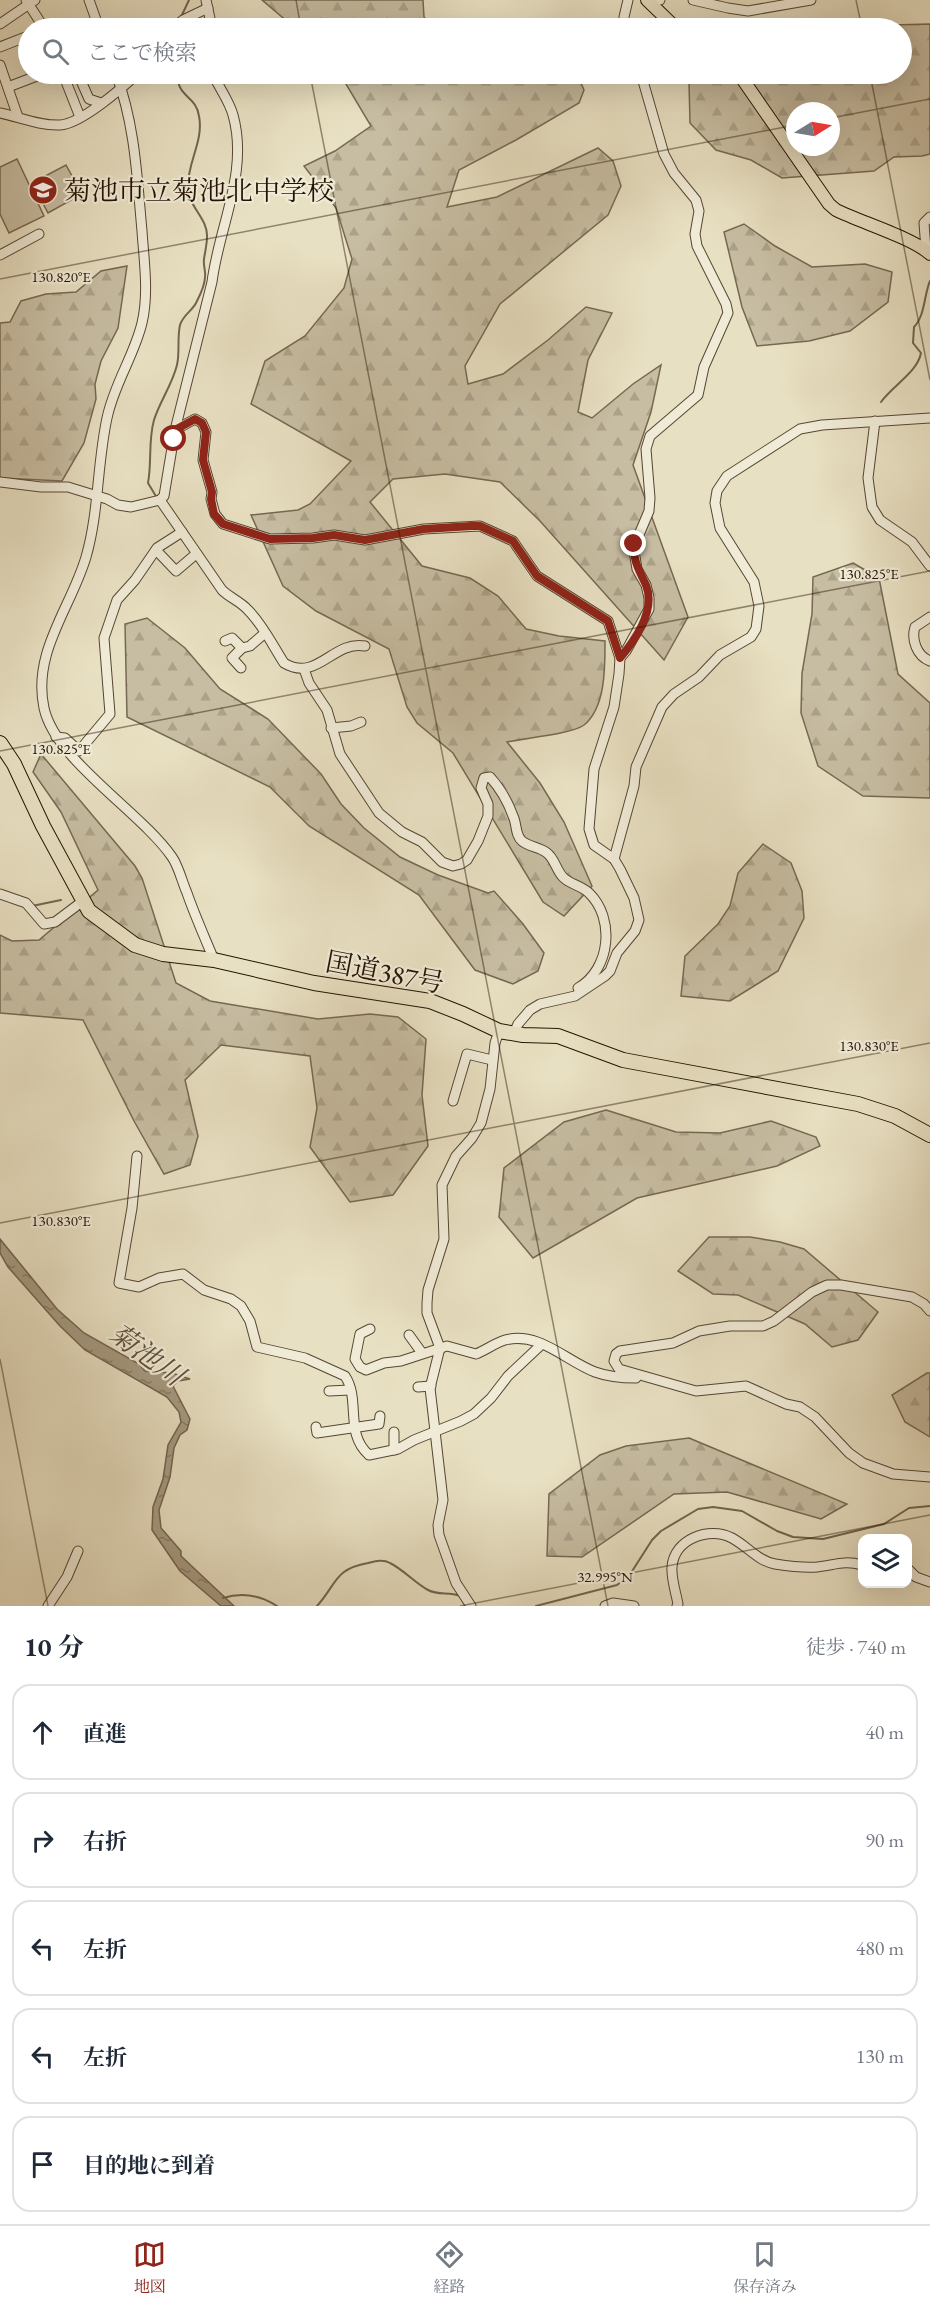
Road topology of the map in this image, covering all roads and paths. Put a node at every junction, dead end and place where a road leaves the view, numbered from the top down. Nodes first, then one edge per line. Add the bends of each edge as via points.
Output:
1 (89, 0) edge
2 (628, 0) edge
3 (647, 0) edge
4 (660, 0) edge
5 (693, 0) edge
6 (811, 0) edge
7 (30, 1) edge
8 (207, 4) edge
9 (39, 18) edge
10 (95, 18) edge
11 (186, 18) edge
12 (624, 18) edge
13 (666, 18) edge
14 (0, 24) edge
15 (18, 40) edge
16 (0, 47) edge
17 (0, 65) edge
18 (18, 83) edge
19 (67, 84) edge
20 (82, 84) edge
21 (120, 84) edge
22 (128, 84) edge
23 (218, 84) edge
24 (644, 84) edge
25 (746, 84) edge
26 (8, 87) junction
27 (122, 90) junction
28 (101, 103) junction
29 (0, 113) edge
30 (18, 117) junction
31 (80, 117) junction
32 (930, 217) edge
33 (39, 234) dead end
34 (928, 252) edge
35 (0, 255) edge
36 (930, 418) edge
37 (875, 421) junction
38 (175, 430) junction
39 (0, 482) edge
40 (97, 495) junction
41 (160, 501) junction
42 (182, 532) junction
43 (156, 550) junction
44 (196, 554) junction
45 (930, 566) edge
46 (930, 617) edge
47 (265, 633) junction
48 (225, 641) dead end
49 (365, 646) dead end
50 (242, 648) junction
51 (620, 658) junction
52 (930, 661) edge
53 (241, 668) dead end
54 (304, 669) junction
55 (361, 722) dead end
56 (332, 728) junction
57 (56, 737) junction
58 (0, 743) edge
59 (614, 859) junction
60 (0, 894) edge
61 (83, 901) junction
62 (214, 960) junction
63 (562, 998) junction
64 (499, 1031) junction
65 (514, 1033) junction
66 (492, 1059) junction
67 (453, 1101) dead end
68 (930, 1135) edge
69 (137, 1156) dead end
70 (930, 1311) edge
71 (370, 1329) dead end
72 (409, 1335) dead end
73 (542, 1344) junction
74 (440, 1348) junction
75 (422, 1353) junction
76 (360, 1367) junction
77 (668, 1383) junction
78 (350, 1386) junction
79 (431, 1386) junction
80 (418, 1387) dead end
81 (329, 1391) dead end
82 (380, 1416) dead end
83 (316, 1427) dead end
84 (355, 1428) junction
85 (436, 1431) junction
86 (394, 1432) dead end
87 (394, 1450) junction
88 (930, 1476) edge
89 (78, 1551) dead end
90 (858, 1564) edge
91 (912, 1573) edge
92 (930, 1582) edge
93 (48, 1606) edge
94 (471, 1606) edge
95 (605, 1606) edge
96 (634, 1606) edge
97 (677, 1606) edge

1 - 10 street
2 - 12 street
3 - 4 street
3 - 13 main road
5 - 6 street via 748,11
7 - 9 street
7 - 14 street
8 - 11 street
15 - 16 street
17 - 26 street
18 - 26 street
19 - 31 street
20 - 28 street via 89,99
21 - 27 street
22 - 27 street
23 - 38 street via 233,117 235,188
24 - 51 street via 663,154 696,200 697,246 728,314 704,367 698,394 650,436 646,449 649,511 634,544 649,609
25 - 34 main road via 829,204
26 - 30 street
27 - 28 street
27 - 40 street via 135,154 145,308 137,339 110,402
28 - 31 street
29 - 30 street
30 - 31 street via 63,125
32 - 34 street via 924,223
33 - 35 street
36 - 37 street
37 - 45 street via 868,477 872,507 880,520 912,542
37 - 59 street via 800,429 727,477 717,491 720,528 754,582 759,606 756,629 662,707 636,766
38 - 41 street
38 - 51 street via 195,419 202,423 206,432 203,460 214,514 223,524 270,539 334,535 365,540 424,529 480,526 513,541 537,576 608,621
39 - 40 street via 68,487
40 - 41 street via 131,507
40 - 57 street via 85,560 50,641 41,676 44,710
41 - 42 street
42 - 43 street
42 - 44 street
43 - 44 street via 176,571
43 - 57 street via 117,600 104,638 111,714 79,751 64,738
44 - 47 street via 222,590 247,608
46 - 52 street via 913,633 920,655
47 - 50 street
47 - 54 street via 284,663
48 - 50 street via 232,638
49 - 54 street via 342,649
50 - 53 street via 232,658
51 - 59 street via 614,707 594,769 589,829 594,845
54 - 56 street via 327,710
55 - 56 street
56 - 63 street via 340,754 379,813 422,842 442,862 453,866 467,861 488,816 481,782 490,777 515,818 521,841 547,853 566,879 588,892 602,915 606,935 603,960 588,982
57 - 62 street via 174,859
58 - 61 highway, 国道387号
59 - 63 street via 634,898 639,920 635,931 605,976 575,996
60 - 61 street via 26,903 45,924 55,922
61 - 62 highway, 国道387号 via 89,911 135,945 163,954
62 - 64 highway, 国道387号 via 314,983 430,1001
63 - 65 street via 530,1010
64 - 65 highway, 国道387号
64 - 66 street
65 - 68 highway, 国道387号 via 558,1036 623,1060 858,1104 895,1116
66 - 67 street via 467,1054
66 - 74 street via 490,1089 481,1123 456,1156 442,1185 444,1239 427,1303
69 - 78 street via 119,1283 139,1287 183,1274 204,1290 241,1306 257,1347 305,1358 345,1376
70 - 77 street via 912,1297 827,1285 763,1326 699,1331 673,1343 616,1354 614,1361 619,1369
71 - 76 street via 360,1334 355,1359
72 - 75 street
73 - 74 street via 506,1340 476,1354 447,1346
73 - 77 street via 594,1371 618,1378 645,1377
73 - 85 street via 474,1414
74 - 75 street
74 - 79 street
75 - 76 street via 366,1370
76 - 78 street
77 - 88 street via 696,1391 746,1386 800,1407 863,1463 893,1474
78 - 81 street
78 - 84 street
79 - 80 street
79 - 85 street
82 - 84 street via 379,1424
83 - 84 street via 317,1433
84 - 87 street via 357,1439 369,1455
85 - 87 street
85 - 94 street via 443,1500 439,1535 456,1583
86 - 87 street
89 - 93 street
90 - 97 street via 774,1564 733,1538 712,1532 702,1534 681,1547 674,1559
91 - 92 street
95 - 96 street

